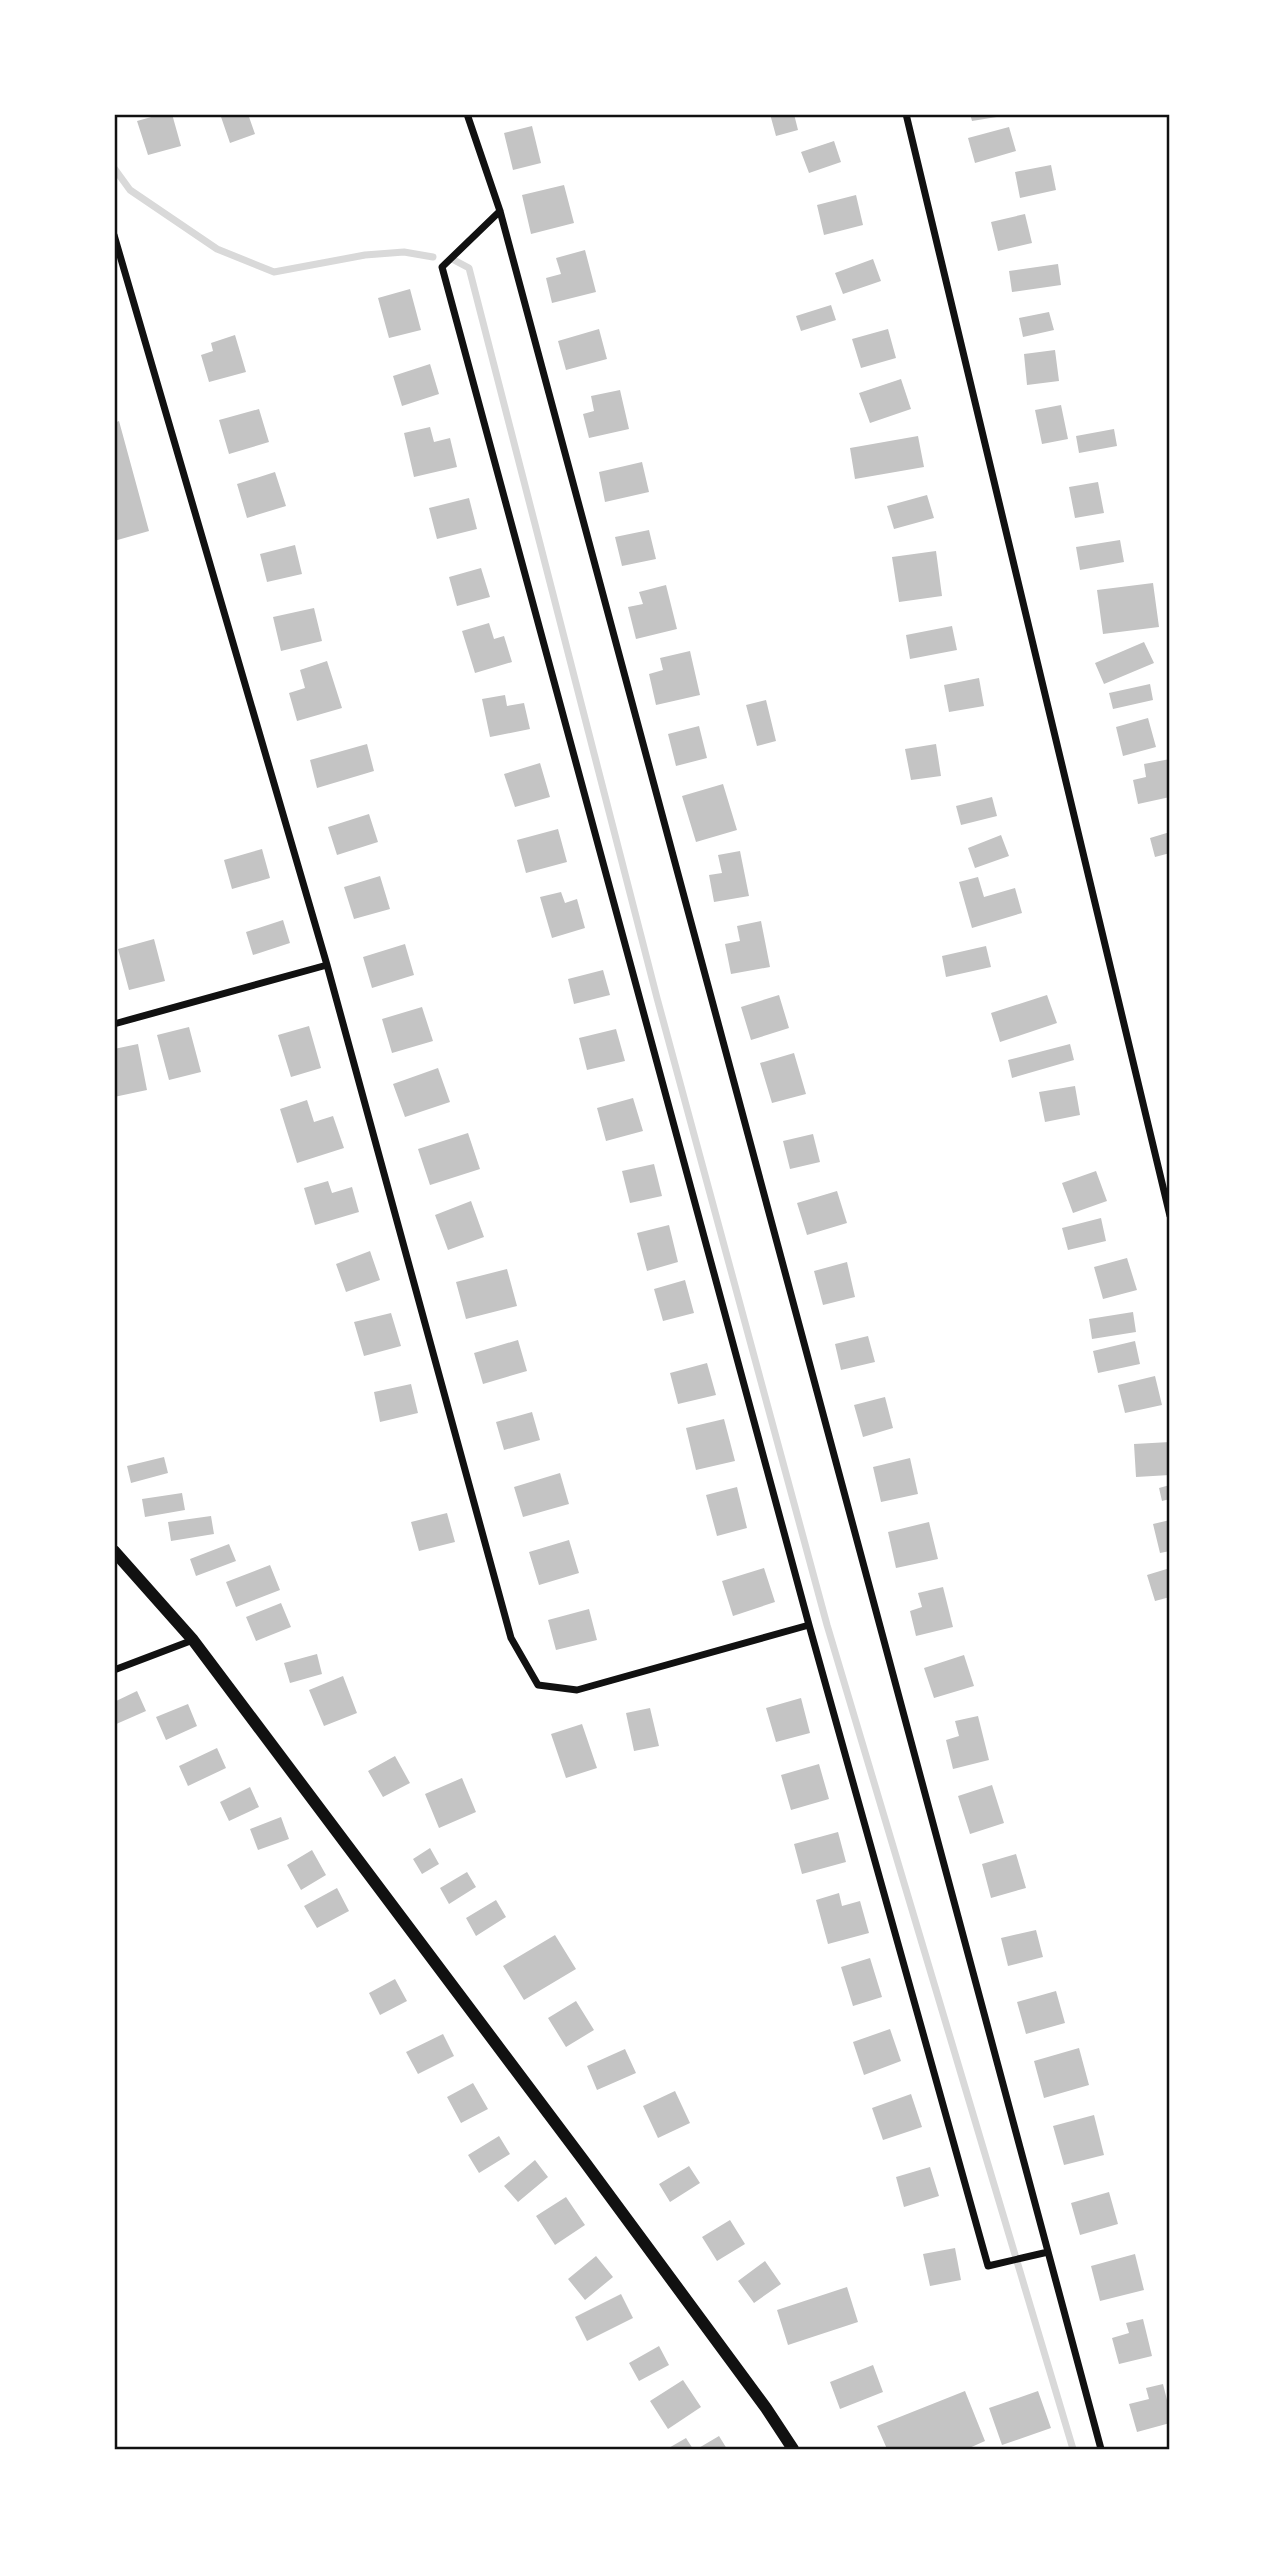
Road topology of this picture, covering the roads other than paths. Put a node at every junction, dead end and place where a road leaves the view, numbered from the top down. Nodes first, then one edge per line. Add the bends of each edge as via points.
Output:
1 (467, 114) edge
2 (906, 114) edge
3 (500, 211) junction
4 (114, 235) edge
5 (327, 965) junction
6 (114, 1024) edge
7 (1170, 1216) edge
8 (114, 1551) edge
9 (809, 1626) junction
10 (193, 1640) junction
11 (114, 1670) edge
12 (1048, 2252) junction
13 (793, 2449) edge
14 (1101, 2449) edge

1 - 3 street
2 - 7 street
3 - 9 street via 442,267
3 - 12 street
4 - 5 street
5 - 6 street
5 - 9 street via 511,1638 538,1685 577,1690
8 - 10 street
9 - 12 street via 988,2266
10 - 11 street
10 - 13 street via 601,2184
12 - 14 street

